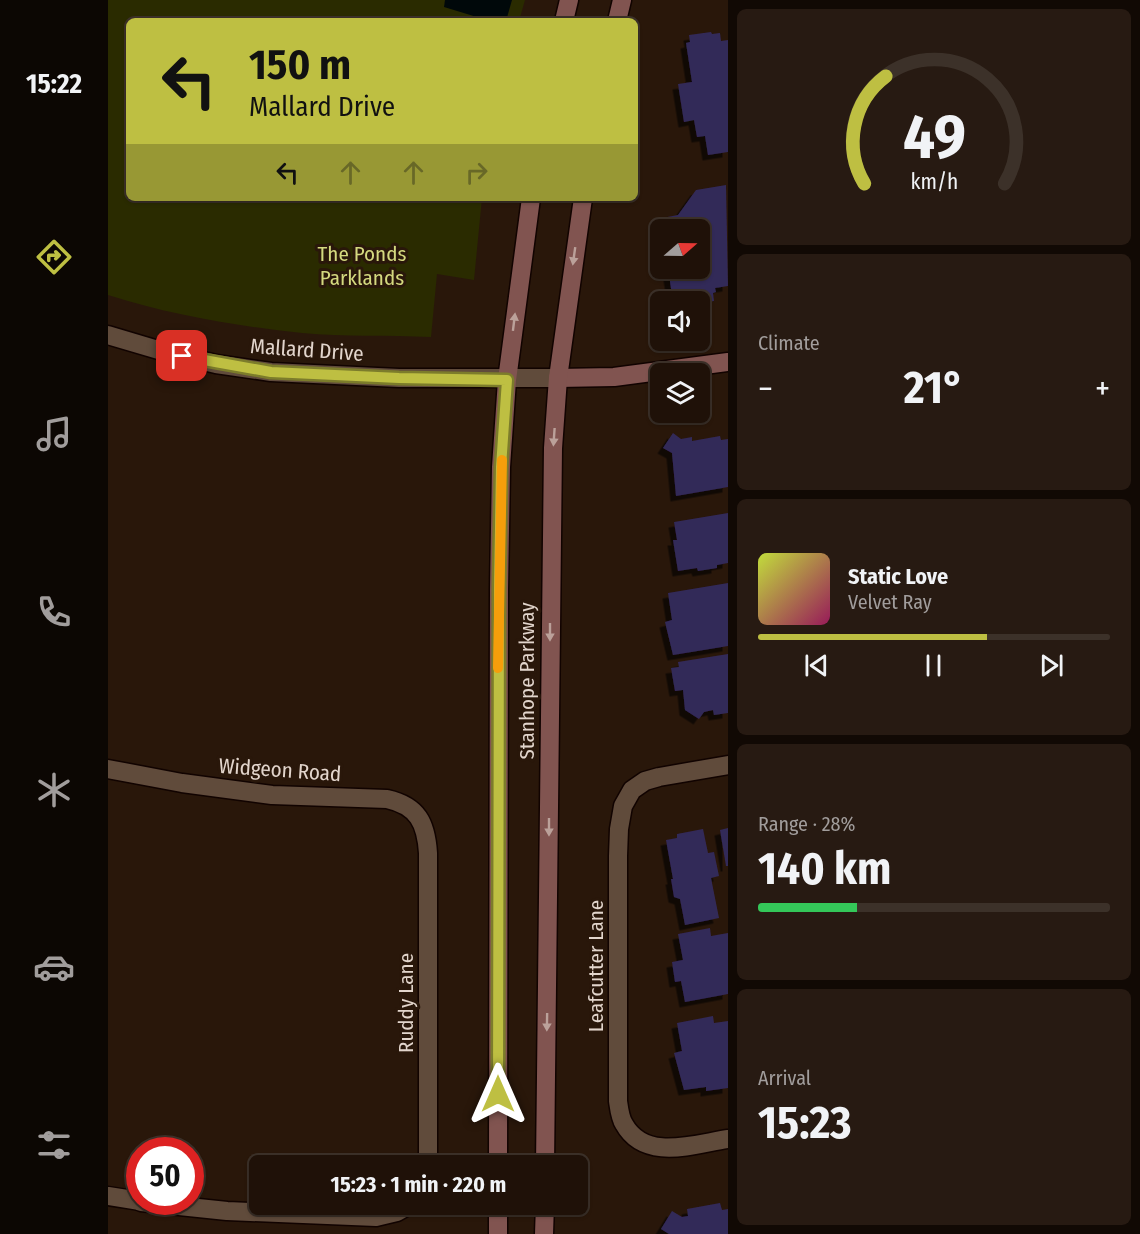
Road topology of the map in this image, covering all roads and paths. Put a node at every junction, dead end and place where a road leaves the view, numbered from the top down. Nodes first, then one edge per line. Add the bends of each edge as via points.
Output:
1 (569, 0) edge
2 (622, 0) edge
3 (565, 18) edge
4 (618, 18) edge
5 (531, 201) edge
6 (583, 201) edge
7 (108, 335) edge
8 (728, 362) edge
9 (558, 378) junction
10 (507, 380) junction
11 (728, 765) edge
12 (108, 769) edge
13 (427, 841) joint
14 (728, 1138) edge
15 (428, 1155) edge
16 (498, 1155) edge
17 (545, 1155) edge
18 (108, 1196) edge
19 (126, 1199) edge
20 (204, 1208) edge
21 (249, 1212) edge
22 (326, 1215) edge
23 (384, 1215) edge
24 (498, 1215) edge
25 (545, 1215) edge
26 (498, 1234) edge
27 (544, 1234) edge

1 - 3 main road
2 - 4 main road
10 -> 5 main road, Stanhope Parkway
6 -> 9 main road, Stanhope Parkway
7 - 10 street, Mallard Drive via 216,364 271,372
8 - 9 main road via 614,377
9 - 10 street, Mallard Drive
9 -> 17 main road, Stanhope Parkway via 550,579
10 - 16 main road, Stanhope Parkway via 499,590
11 - 14 street, Leafcutter Lane via 645,782 632,790 623,806 619,829 618,1101 624,1124 638,1139 655,1148
12 - 13 street, Widgeon Road via 261,794 403,802 415,812
13 - 15 street, Ruddy Lane
18 - 19 street
20 - 21 street
22 - 23 street
24 - 26 main road
25 - 27 main road

